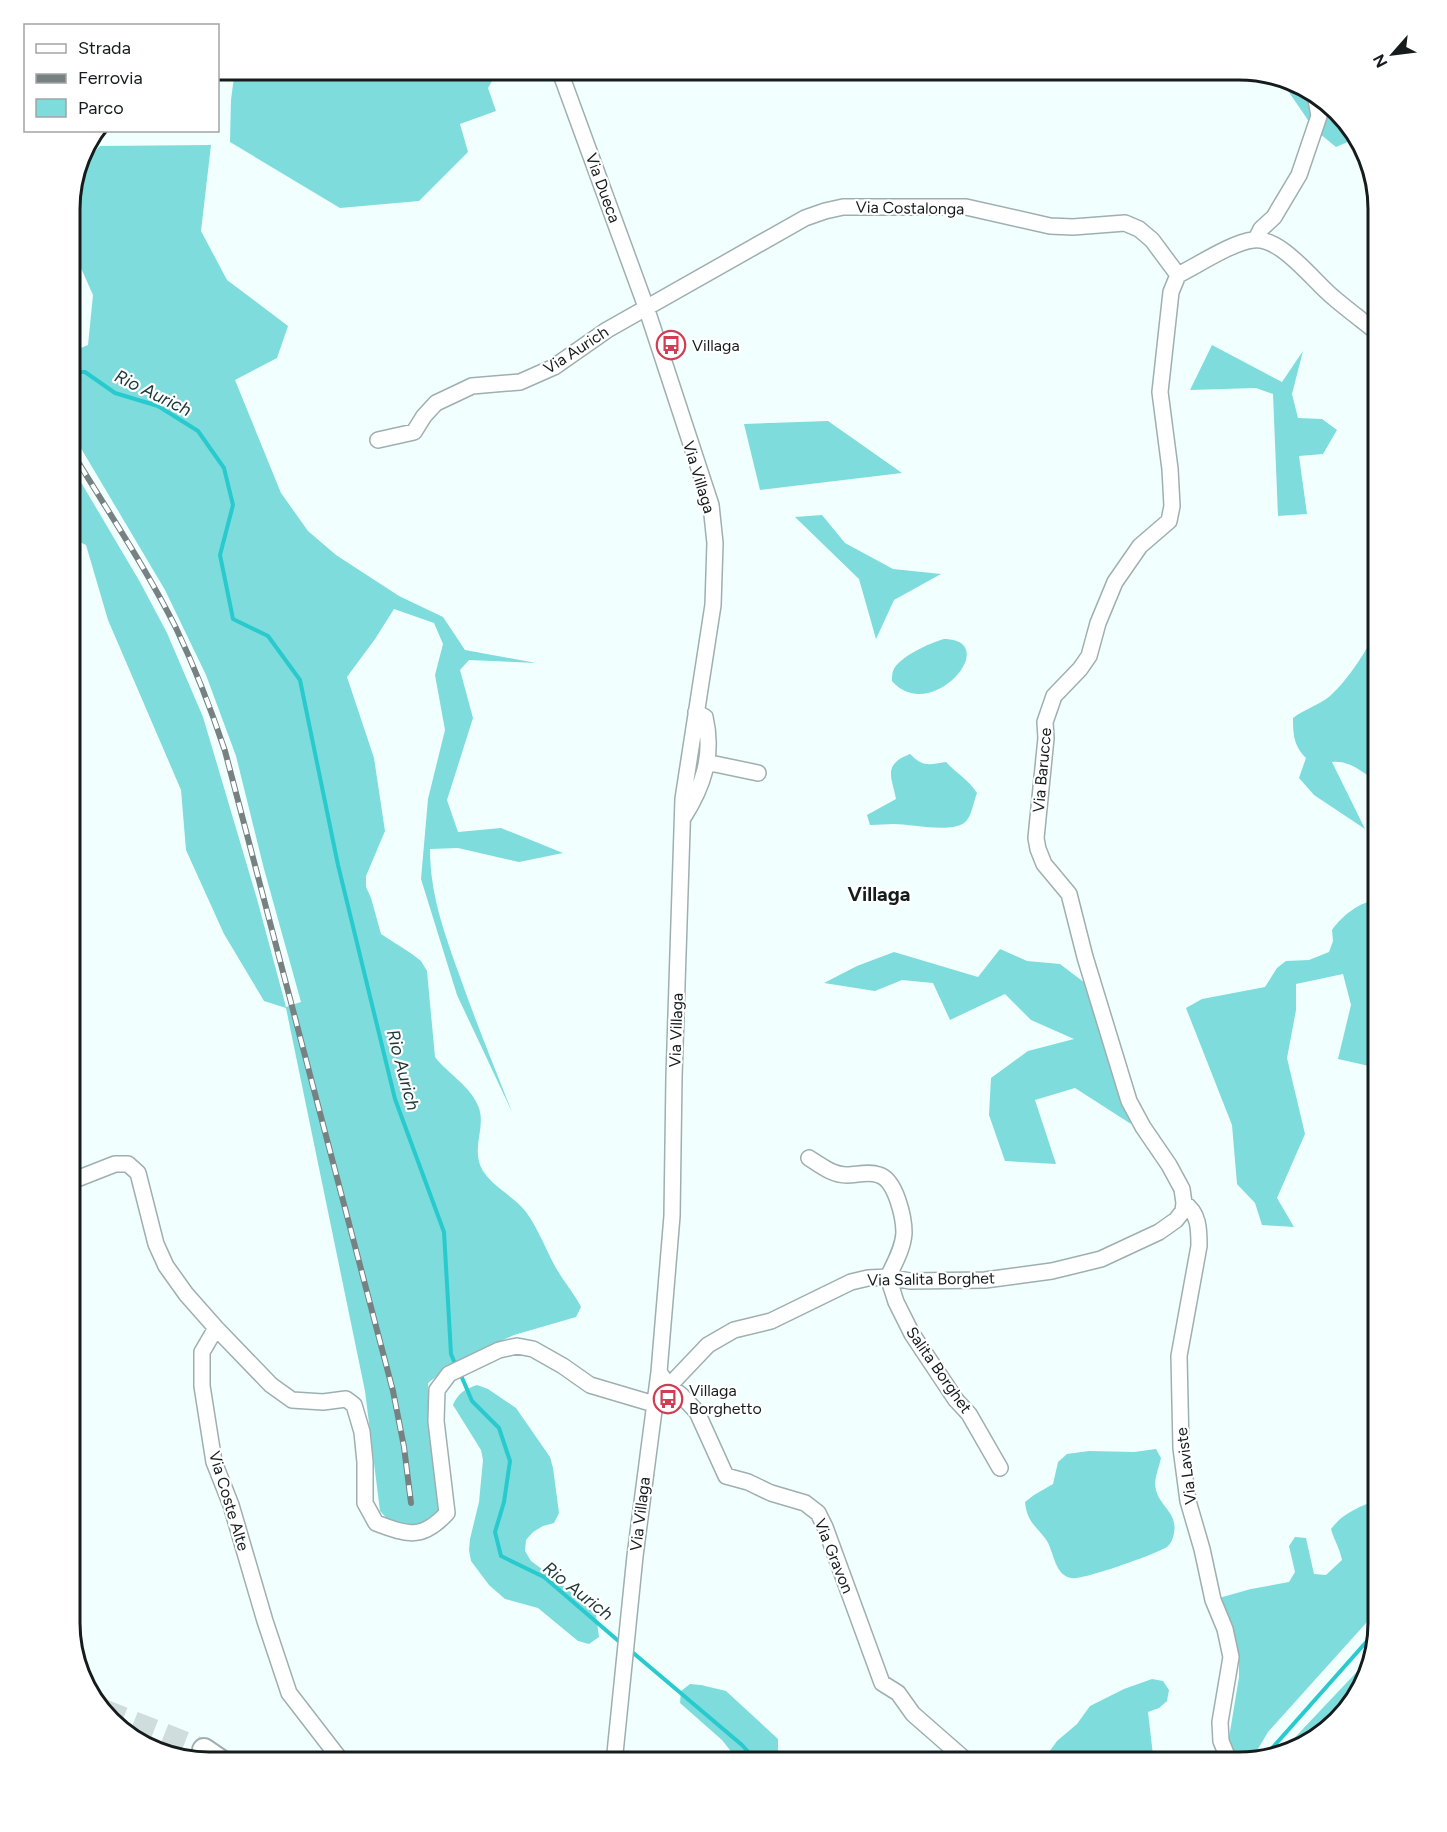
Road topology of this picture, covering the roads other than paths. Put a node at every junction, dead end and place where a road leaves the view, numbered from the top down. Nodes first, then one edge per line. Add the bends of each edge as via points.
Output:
1 (564, 80) edge
2 (1317, 106) edge
3 (1256, 239) junction
4 (1178, 275) junction
5 (646, 307) junction
6 (1368, 325) edge
7 (378, 440) dead end
8 (696, 712) junction
9 (707, 764) junction
10 (758, 773) dead end
11 (683, 818) junction
12 (809, 1158) dead end
13 (80, 1178) edge
14 (1184, 1203) junction
15 (888, 1277) junction
16 (216, 1328) junction
17 (659, 1372) junction
18 (669, 1386) junction
19 (654, 1404) junction
20 (1000, 1468) dead end
21 (204, 1750) tunnel mouth
22 (208, 1753) edge
23 (335, 1753) edge
24 (615, 1753) edge
25 (958, 1753) edge
26 (1226, 1753) edge

1 - 5 street, Via Dueca
2 - 3 street via 1319,116 1299,175
3 - 4 street
3 - 6 street via 1281,249
4 - 5 street, Via Costalonga via 1152,240 1125,223 1050,226 966,207 843,207 805,219
4 - 14 street, Via Barucce via 1171,292 1160,392 1170,469 1169,521 1126,563 1098,623 1089,656 1054,696 1045,722 1036,838 1044,864 1069,894 1130,1101 1169,1164 1182,1189
5 - 7 street, Via Aurich via 554,367 520,382 472,386 436,403 414,432
5 - 8 street, Via Villaga via 711,504 715,543 713,605
8 - 9 street via 705,717 709,733
8 - 11 street, Via Villaga
9 - 10 street
9 - 11 street via 698,796
11 - 17 street, Via Villaga via 672,1216
12 - 15 street via 829,1171 881,1175 892,1185 904,1233
13 - 16 street via 115,1164 128,1164 138,1173 156,1244 166,1266
14 - 15 street, Via Salita Borghet via 1176,1220 1159,1232 1101,1259 1052,1271 985,1280 910,1281
14 - 26 street, Via Laviste via 1192,1208 1199,1229 1199,1246 1179,1356 1181,1448 1188,1501 1231,1657 1220,1722
15 - 18 street, Via Salita Borghet via 851,1282 771,1321 734,1330 708,1345
15 - 20 street, Salita Borghet via 912,1334 969,1414
16 - 19 street via 271,1385 292,1400 346,1399 354,1405 362,1432 365,1503 376,1524 395,1530 423,1533 447,1513 437,1390 449,1374 467,1364 499,1350 517,1346 533,1349 590,1384
16 - 23 street, Via Coste Alte via 202,1352 202,1386 214,1462 289,1693
17 - 18 street
17 - 19 street, Via Villaga
18 - 25 street, Via Gravon via 697,1412 726,1476 805,1503 818,1513 882,1683 898,1693 913,1714
19 - 24 street, Via Villaga
21 - 22 highway

